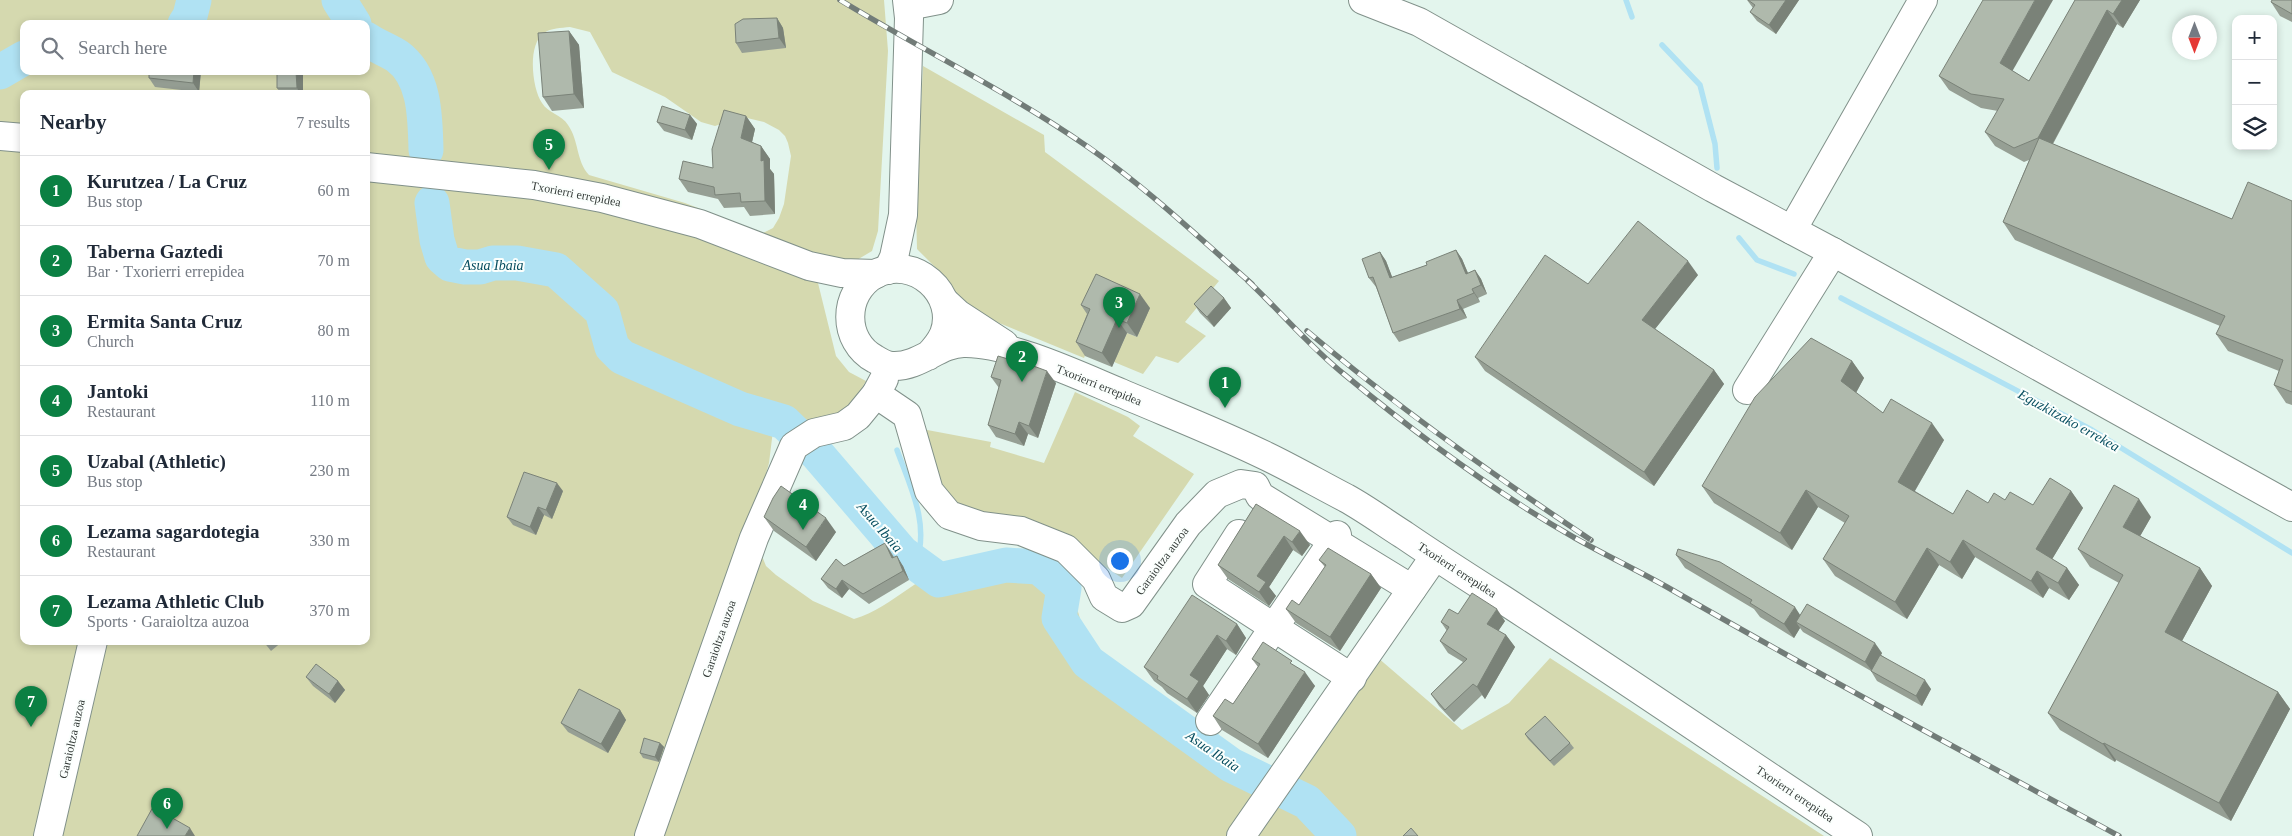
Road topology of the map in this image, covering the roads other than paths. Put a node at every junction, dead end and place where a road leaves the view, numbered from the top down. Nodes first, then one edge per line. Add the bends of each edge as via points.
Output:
1 (938, 0) edge
2 (1363, 0) edge
3 (1922, 0) edge
4 (908, 3) edge
5 (0, 136) edge
6 (20, 138) edge
7 (370, 168) edge
8 (903, 215) junction
9 (1792, 230) junction
10 (1833, 252) junction
11 (779, 253) junction
12 (882, 272) junction
13 (916, 272) junction
14 (945, 302) junction
15 (850, 310) junction
16 (928, 356) junction
17 (1028, 357) junction
18 (891, 367) junction
19 (1747, 390) dead end
20 (876, 394) junction
21 (1260, 496) junction
22 (2292, 507) edge
23 (1335, 538) junction
24 (1435, 556) junction
25 (1412, 590) junction
26 (1274, 627) junction
27 (93, 645) edge
28 (1352, 678) junction
29 (1210, 721) dead end
30 (48, 836) edge
31 (649, 836) edge
32 (1241, 836) edge
33 (1858, 836) edge

1 - 4 street
2 - 9 street via 1419,22
3 - 9 street
4 - 8 street
5 - 6 street
7 - 11 street, Txorierri errepidea via 534,185 602,198 700,224
8 - 12 street via 894,257
8 - 13 street
9 - 10 street
10 - 19 street
10 - 22 street
11 - 12 street, Txorierri errepidea via 834,272
11 - 15 street, Txorierri errepidea via 806,268
12 - 13 street, Txorierri errepidea via 902,269
12 - 15 street via 863,284 854,296
13 - 14 street, Txorierri errepidea via 928,279
14 - 16 street via 945,332
14 - 17 street, Txorierri errepidea via 958,314
15 - 18 street via 850,327 857,342 868,355
16 - 17 street, Txorierri errepidea via 960,342 992,345
16 - 18 street, Txorierri errepidea via 914,363
17 - 24 street, Txorierri errepidea via 1268,457 1348,500
18 - 20 street
20 - 21 street, Garaioltza auzoa via 907,415 929,491 949,515 981,526 1021,531 1066,549 1096,579 1104,597 1122,608 1131,604 1188,524 1217,494 1241,484 1255,486
20 - 31 street, Garaioltza auzoa via 858,416 844,426 804,439 778,479 754,538
21 - 23 street
21 - 26 street via 1207,584
23 - 25 street
23 - 26 street
24 - 25 street
24 - 33 street, Txorierri errepidea
25 - 28 street
26 - 28 street
26 - 29 street
27 - 30 street, Garaioltza auzoa
28 - 32 street

